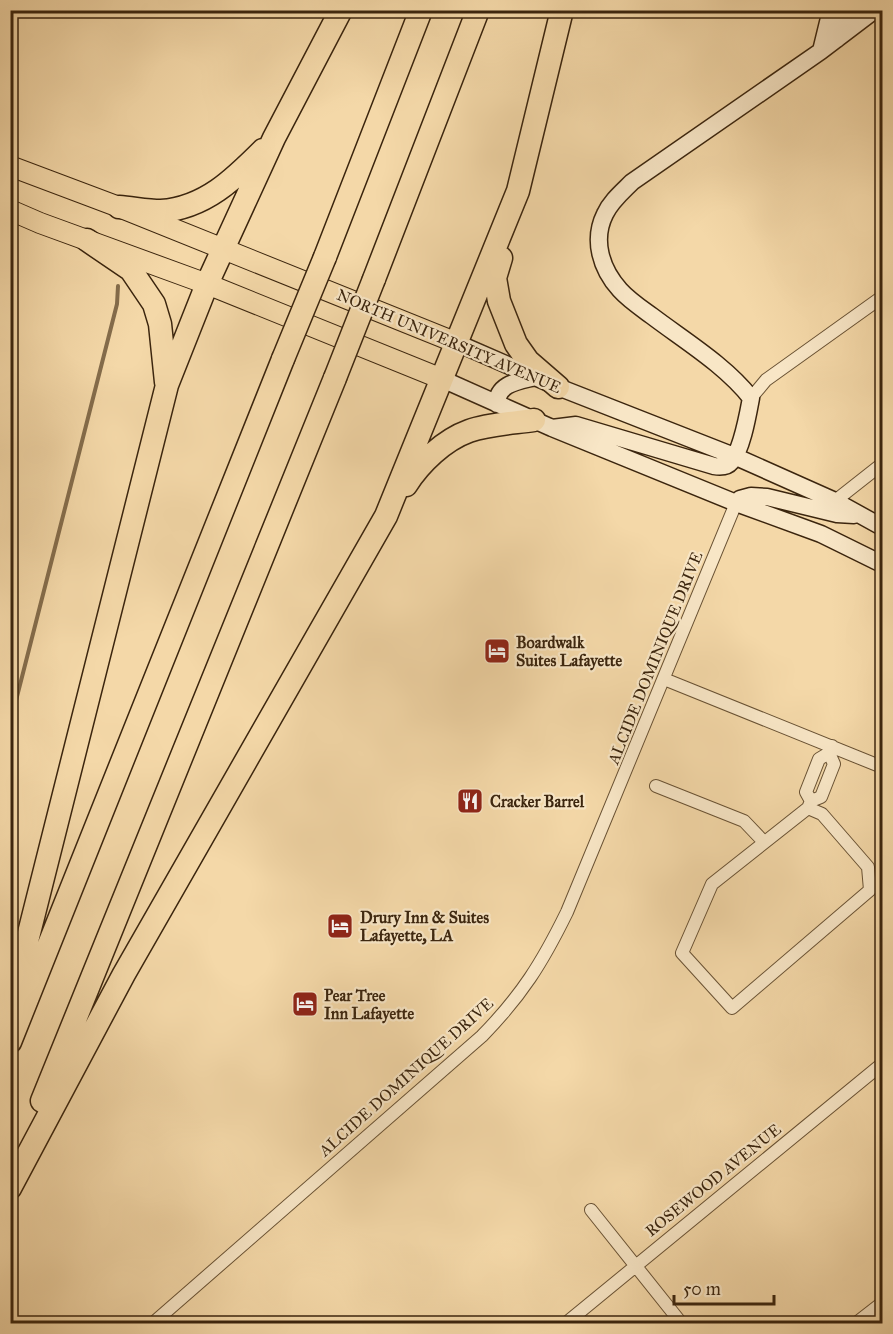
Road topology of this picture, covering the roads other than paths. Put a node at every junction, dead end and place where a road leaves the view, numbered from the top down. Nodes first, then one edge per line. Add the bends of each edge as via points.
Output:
1 (341, 10) edge
2 (421, 10) edge
3 (478, 10) edge
4 (562, 10) edge
5 (831, 10) edge
6 (845, 10) edge
7 (875, 10) edge
8 (837, 39) junction
9 (821, 51) junction
10 (274, 138) junction
11 (10, 166) edge
12 (518, 191) junction
13 (119, 207) junction
14 (10, 210) edge
15 (87, 240) junction
16 (223, 249) junction
17 (207, 284) junction
18 (882, 297) edge
19 (457, 343) junction
20 (536, 377) junction
21 (442, 379) junction
22 (167, 384) junction
23 (558, 387) junction
24 (751, 398) junction
25 (497, 404) junction
26 (543, 424) junction
27 (734, 456) junction
28 (882, 464) edge
29 (835, 501) junction
30 (736, 503) junction
31 (386, 516) junction
32 (861, 516) junction
33 (882, 527) edge
34 (878, 560) edge
35 (663, 679) junction
36 (830, 749) junction
37 (882, 767) edge
38 (812, 777) junction
39 (826, 782) junction
40 (656, 786) dead end
41 (810, 804) junction
42 (764, 842) junction
43 (10, 993) edge
44 (10, 1042) edge
45 (882, 1064) edge
46 (10, 1177) edge
47 (10, 1188) edge
48 (591, 1209) dead end
49 (636, 1264) junction
50 (882, 1304) edge
51 (152, 1323) edge
52 (566, 1323) edge
53 (682, 1323) edge
54 (855, 1323) edge

1 - 10 highway
2 - 44 highway, bridge
3 - 46 highway, bridge via 375,279
4 - 12 highway
5 - 9 main road
6 - 8 main road
7 - 8 main road
8 - 9 main road
9 - 24 main road via 632,182 613,201 600,228 600,253 605,269 620,290 725,372
10 - 13 highway via 231,182 211,196 160,211
10 - 16 highway
11 - 13 main road, NORTH UNIVERSITY AVENUE
12 - 19 highway
12 - 23 highway via 495,278 499,301 516,344 528,361
13 - 16 main road, NORTH UNIVERSITY AVENUE
14 - 15 main road
15 - 17 main road
15 - 22 highway via 131,270 154,304
16 - 17 highway
16 - 19 main road, NORTH UNIVERSITY AVENUE
17 - 21 main road
17 - 22 highway
18 - 24 street via 766,381
19 - 20 main road, NORTH UNIVERSITY AVENUE
19 - 21 highway
20 - 23 main road, NORTH UNIVERSITY AVENUE
20 - 25 main road via 503,388
21 - 25 main road
21 - 31 highway
22 - 43 highway via 24,953
23 - 27 main road, NORTH UNIVERSITY AVENUE
24 - 27 main road
25 - 26 main road
26 - 27 main road via 576,425 714,466 726,466
26 - 30 main road
26 - 31 highway via 476,429 450,441 415,470
27 - 29 main road, NORTH UNIVERSITY AVENUE
28 - 29 street
29 - 32 main road, NORTH UNIVERSITY AVENUE
30 - 32 main road via 751,496 767,497
30 - 34 main road
30 - 35 street, ALCIDE DOMINIQUE DRIVE
31 - 47 highway via 130,964
32 - 33 main road, NORTH UNIVERSITY AVENUE
35 - 36 street
35 - 51 street, ALCIDE DOMINIQUE DRIVE via 567,912 527,986 482,1036
36 - 37 street
36 - 38 street via 819,759
36 - 39 street via 834,764
38 - 39 street
38 - 41 street via 806,792
39 - 41 street via 821,797
40 - 42 street via 744,821
41 - 42 street
41 - 42 street via 868,867 870,890 732,1008 682,953 712,884
45 - 49 street, ROSEWOOD AVENUE
48 - 49 street
49 - 52 street, ROSEWOOD AVENUE
49 - 53 street
50 - 54 street

